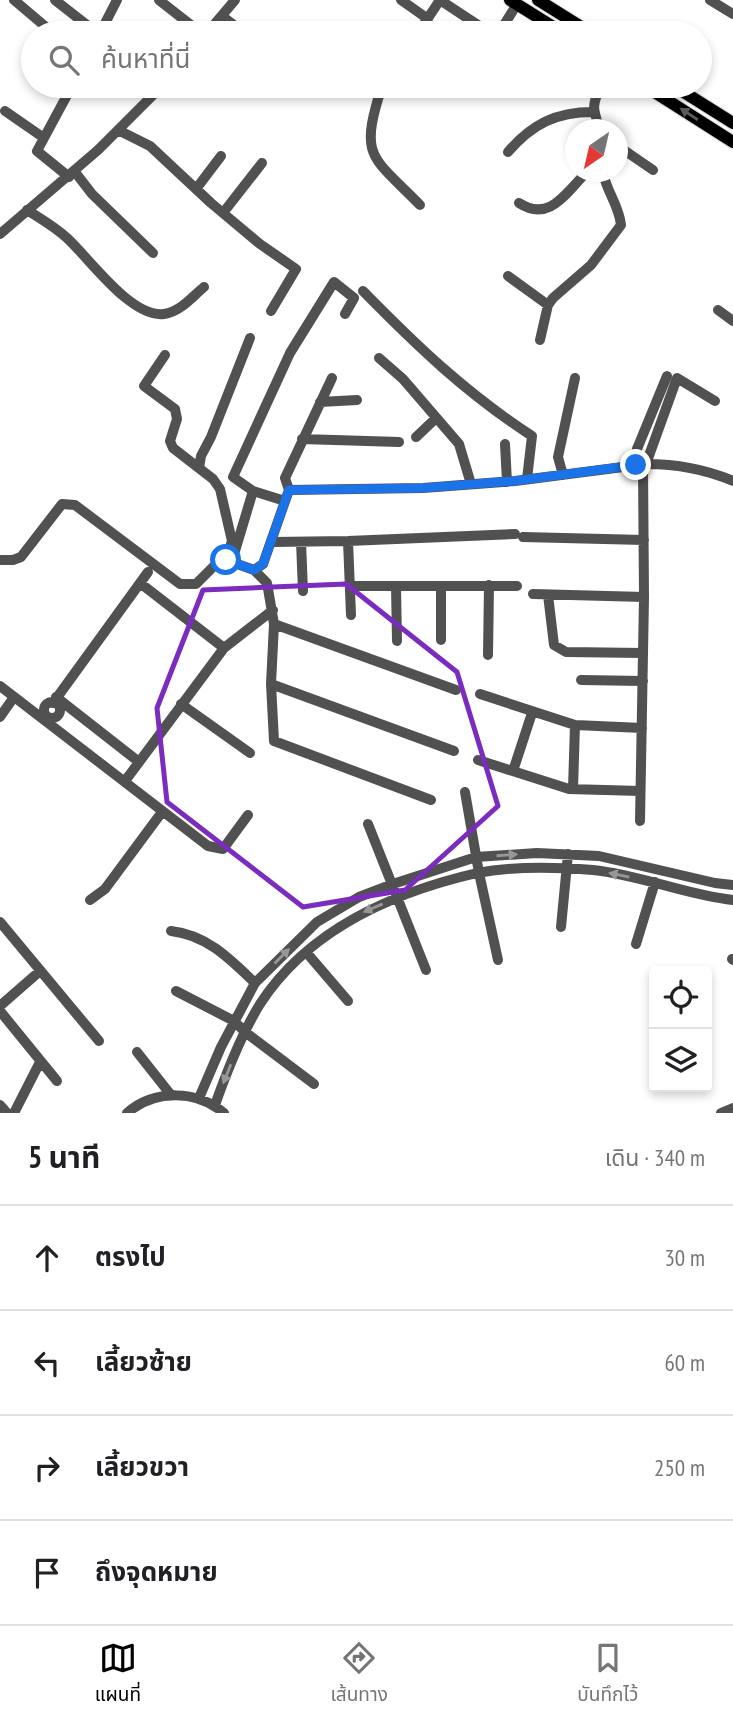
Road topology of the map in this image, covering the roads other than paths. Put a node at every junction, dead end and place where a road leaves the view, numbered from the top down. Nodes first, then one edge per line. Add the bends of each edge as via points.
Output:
1 (14, 0) edge
2 (55, 0) edge
3 (117, 0) edge
4 (159, 0) edge
5 (236, 0) edge
6 (401, 0) edge
7 (440, 0) edge
8 (538, 0) edge
9 (551, 0) edge
10 (710, 0) edge
11 (514, 2) edge
12 (559, 13) junction
13 (733, 14) edge
14 (222, 16) junction
15 (428, 19) joint
16 (39, 21) edge
17 (82, 21) edge
18 (105, 21) edge
19 (186, 21) edge
20 (218, 21) edge
21 (228, 21) edge
22 (472, 21) edge
23 (505, 21) edge
24 (544, 21) edge
25 (572, 21) edge
26 (66, 98) edge
27 (151, 98) edge
28 (378, 98) edge
29 (595, 98) edge
30 (664, 98) edge
31 (693, 98) edge
32 (5, 111) dead end
33 (593, 112) junction
34 (596, 119) edge
35 (733, 123) edge
36 (120, 131) junction
37 (44, 138) junction
38 (733, 142) edge
39 (508, 152) dead end
40 (628, 153) edge
41 (221, 156) dead end
42 (262, 163) dead end
43 (653, 170) dead end
44 (72, 174) junction
45 (577, 182) edge
46 (605, 182) edge
47 (196, 189) junction
48 (519, 203) dead end
49 (420, 205) dead end
50 (27, 210) junction
51 (223, 213) junction
52 (0, 234) edge
53 (153, 253) dead end
54 (508, 276) dead end
55 (204, 287) dead end
56 (363, 291) dead end
57 (548, 305) junction
58 (718, 310) dead end
59 (271, 311) dead end
60 (345, 314) dead end
61 (733, 321) edge
62 (250, 338) dead end
63 (540, 340) dead end
64 (166, 355) dead end
65 (379, 358) dead end
66 (667, 376) dead end
67 (575, 377) dead end
68 (332, 378) dead end
69 (356, 400) dead end
70 (715, 401) dead end
71 (320, 402) junction
72 (436, 418) junction
73 (416, 437) dead end
74 (302, 439) junction
75 (399, 442) dead end
76 (505, 444) dead end
77 (642, 465) junction
78 (199, 468) junction
79 (563, 475) junction
80 (527, 479) junction
81 (733, 481) edge
82 (507, 482) junction
83 (471, 484) junction
84 (289, 490) junction
85 (253, 491) junction
86 (285, 501) junction
87 (644, 540) junction
88 (348, 541) junction
89 (272, 542) junction
90 (301, 542) junction
91 (0, 560) edge
92 (229, 561) junction
93 (254, 570) junction
94 (148, 572) dead end
95 (140, 583) junction
96 (489, 585) junction
97 (350, 586) junction
98 (396, 586) junction
99 (517, 586) dead end
100 (441, 588) junction
101 (303, 591) dead end
102 (533, 594) dead end
103 (548, 595) junction
104 (644, 597) junction
105 (273, 610) junction
106 (351, 615) dead end
107 (274, 624) junction
108 (397, 640) dead end
109 (441, 640) dead end
110 (224, 648) junction
111 (643, 653) junction
112 (488, 654) dead end
113 (581, 680) dead end
114 (643, 681) junction
115 (271, 684) junction
116 (0, 686) edge
117 (456, 690) dead end
118 (480, 694) dead end
119 (14, 697) junction
120 (55, 700) junction
121 (181, 704) junction
122 (39, 711) junction
123 (533, 713) junction
124 (0, 717) edge
125 (55, 722) junction
126 (575, 725) junction
127 (642, 728) junction
128 (454, 751) dead end
129 (250, 753) dead end
130 (478, 760) dead end
131 (139, 762) junction
132 (513, 771) junction
133 (125, 781) junction
134 (573, 789) junction
135 (640, 791) junction
136 (465, 792) dead end
137 (431, 800) dead end
138 (162, 812) junction
139 (248, 815) dead end
140 (640, 821) dead end
141 (368, 824) dead end
142 (568, 854) junction
143 (476, 857) junction
144 (566, 868) junction
145 (479, 873) junction
146 (655, 882) junction
147 (393, 884) junction
148 (733, 885) edge
149 (398, 899) junction
150 (90, 900) dead end
151 (733, 900) edge
152 (0, 922) edge
153 (561, 927) dead end
154 (171, 931) dead end
155 (636, 944) dead end
156 (306, 952) junction
157 (498, 960) dead end
158 (426, 970) dead end
159 (40, 971) junction
160 (255, 983) junction
161 (176, 991) dead end
162 (348, 1001) dead end
163 (0, 1009) edge
164 (234, 1021) junction
165 (245, 1032) junction
166 (99, 1041) dead end
167 (137, 1052) dead end
168 (40, 1062) junction
169 (57, 1081) dead end
170 (314, 1084) dead end
171 (171, 1095) junction
172 (199, 1098) junction
173 (0, 1105) edge
174 (215, 1105) junction
175 (733, 1108) edge
176 (7, 1113) edge
177 (13, 1113) edge
178 (127, 1113) edge
179 (224, 1113) edge
180 (721, 1113) edge

1 - 16 street
2 - 17 street
3 - 18 street
4 - 19 street
5 - 14 street
6 - 15 street
7 - 15 street
7 - 22 street
8 - 12 main road
9 - 12 street
10 - 13 street
11 - 23 street
11 - 24 main road
12 - 25 main road
14 - 20 street
14 - 21 street
26 - 37 street
27 - 36 street
28 - 49 street via 369,143 374,158
29 - 33 street
38 -> 30 main road
31 - 35 main road
32 - 37 street
33 - 34 street
33 - 39 street via 570,112 531,128
36 - 44 street
36 - 47 street via 150,146
37 - 44 street via 37,151
40 - 43 street
41 - 47 street
42 - 51 street
44 - 50 street
44 - 53 street
45 - 48 street via 549,209 536,211
46 - 57 street via 620,212 621,225 591,265
47 - 51 street
50 - 52 street
50 - 55 street via 52,225 131,303 150,313 173,312
51 - 59 street via 296,269
54 - 57 street
56 - 80 street via 428,357 531,436
57 - 63 street
58 - 61 street
60 - 85 street via 354,298 334,282 290,353 233,477
62 - 78 street
64 - 78 street via 144,386 175,409 171,445
65 - 72 street
66 - 77 street via 637,449
67 - 79 street via 558,457
68 - 71 street
69 - 71 street
70 - 77 street via 677,378
71 - 74 street
72 - 73 street
72 - 83 street via 459,444
74 - 75 street
74 - 84 street via 285,478
76 - 82 street
77 - 79 street
77 - 81 street via 708,471
77 - 87 street
78 - 92 street via 217,483 222,496 232,541
79 - 80 street
80 - 82 street
82 - 83 street
83 - 84 street
84 - 86 street
85 - 86 street
85 - 92 street
86 - 89 street
87 - 88 street via 519,535
87 - 104 street
88 - 90 street
88 - 97 street
89 - 90 street
89 - 93 street via 263,564
90 - 101 street
91 - 92 street via 21,556 62,504 75,505 180,584 196,584 219,561
92 - 93 street
93 - 105 street via 267,583
94 - 95 street
95 - 110 street
95 - 120 street
96 - 99 street
96 - 100 street
96 - 112 street
97 - 98 street
97 - 106 street
98 - 100 street
98 - 108 street
100 - 109 street
102 - 103 street
103 - 104 street
103 - 111 street via 554,645 566,652
104 - 111 street
105 - 107 street
105 - 110 street
107 - 115 street
107 - 117 street
110 - 121 street
111 - 114 street
113 - 114 street
114 - 127 street
115 - 128 street
115 - 137 street via 274,741
116 - 119 street
118 - 123 street
119 - 122 street
119 - 124 street
120 - 122 street
120 - 125 street via 60,709
120 - 131 street
121 - 129 street
121 - 131 street
122 - 125 street
123 - 126 street
123 - 132 street
125 - 133 street
126 - 127 street
126 - 134 street
127 - 135 street
130 - 132 street
131 - 133 street
132 - 134 street
133 - 138 street
134 - 135 street
135 - 140 street
136 - 143 street
138 - 139 street via 208,846 223,849
138 - 150 street via 105,889
141 - 147 street
143 -> 142 street
142 - 144 street
142 - 148 street via 599,856
143 - 145 street
143 - 147 street
144 - 145 street
146 -> 144 street
144 - 153 street
145 - 149 street
145 - 157 street
146 - 151 street
146 - 155 street
147 - 149 street
160 -> 147 street via 317,922 359,897
149 -> 156 street via 340,925
149 - 158 street
152 - 159 street
154 - 160 street via 202,939
156 - 162 street
156 - 165 street via 261,1004
159 - 163 street
159 - 166 street
160 - 164 street
161 - 164 street
163 - 168 street
164 - 165 street
164 - 172 street
165 - 170 street
165 -> 174 street
167 - 171 street
168 - 169 street
168 - 177 street
171 - 172 street
171 - 178 street via 147,1100
172 - 174 street
173 - 176 street
174 - 179 street
175 - 180 street

